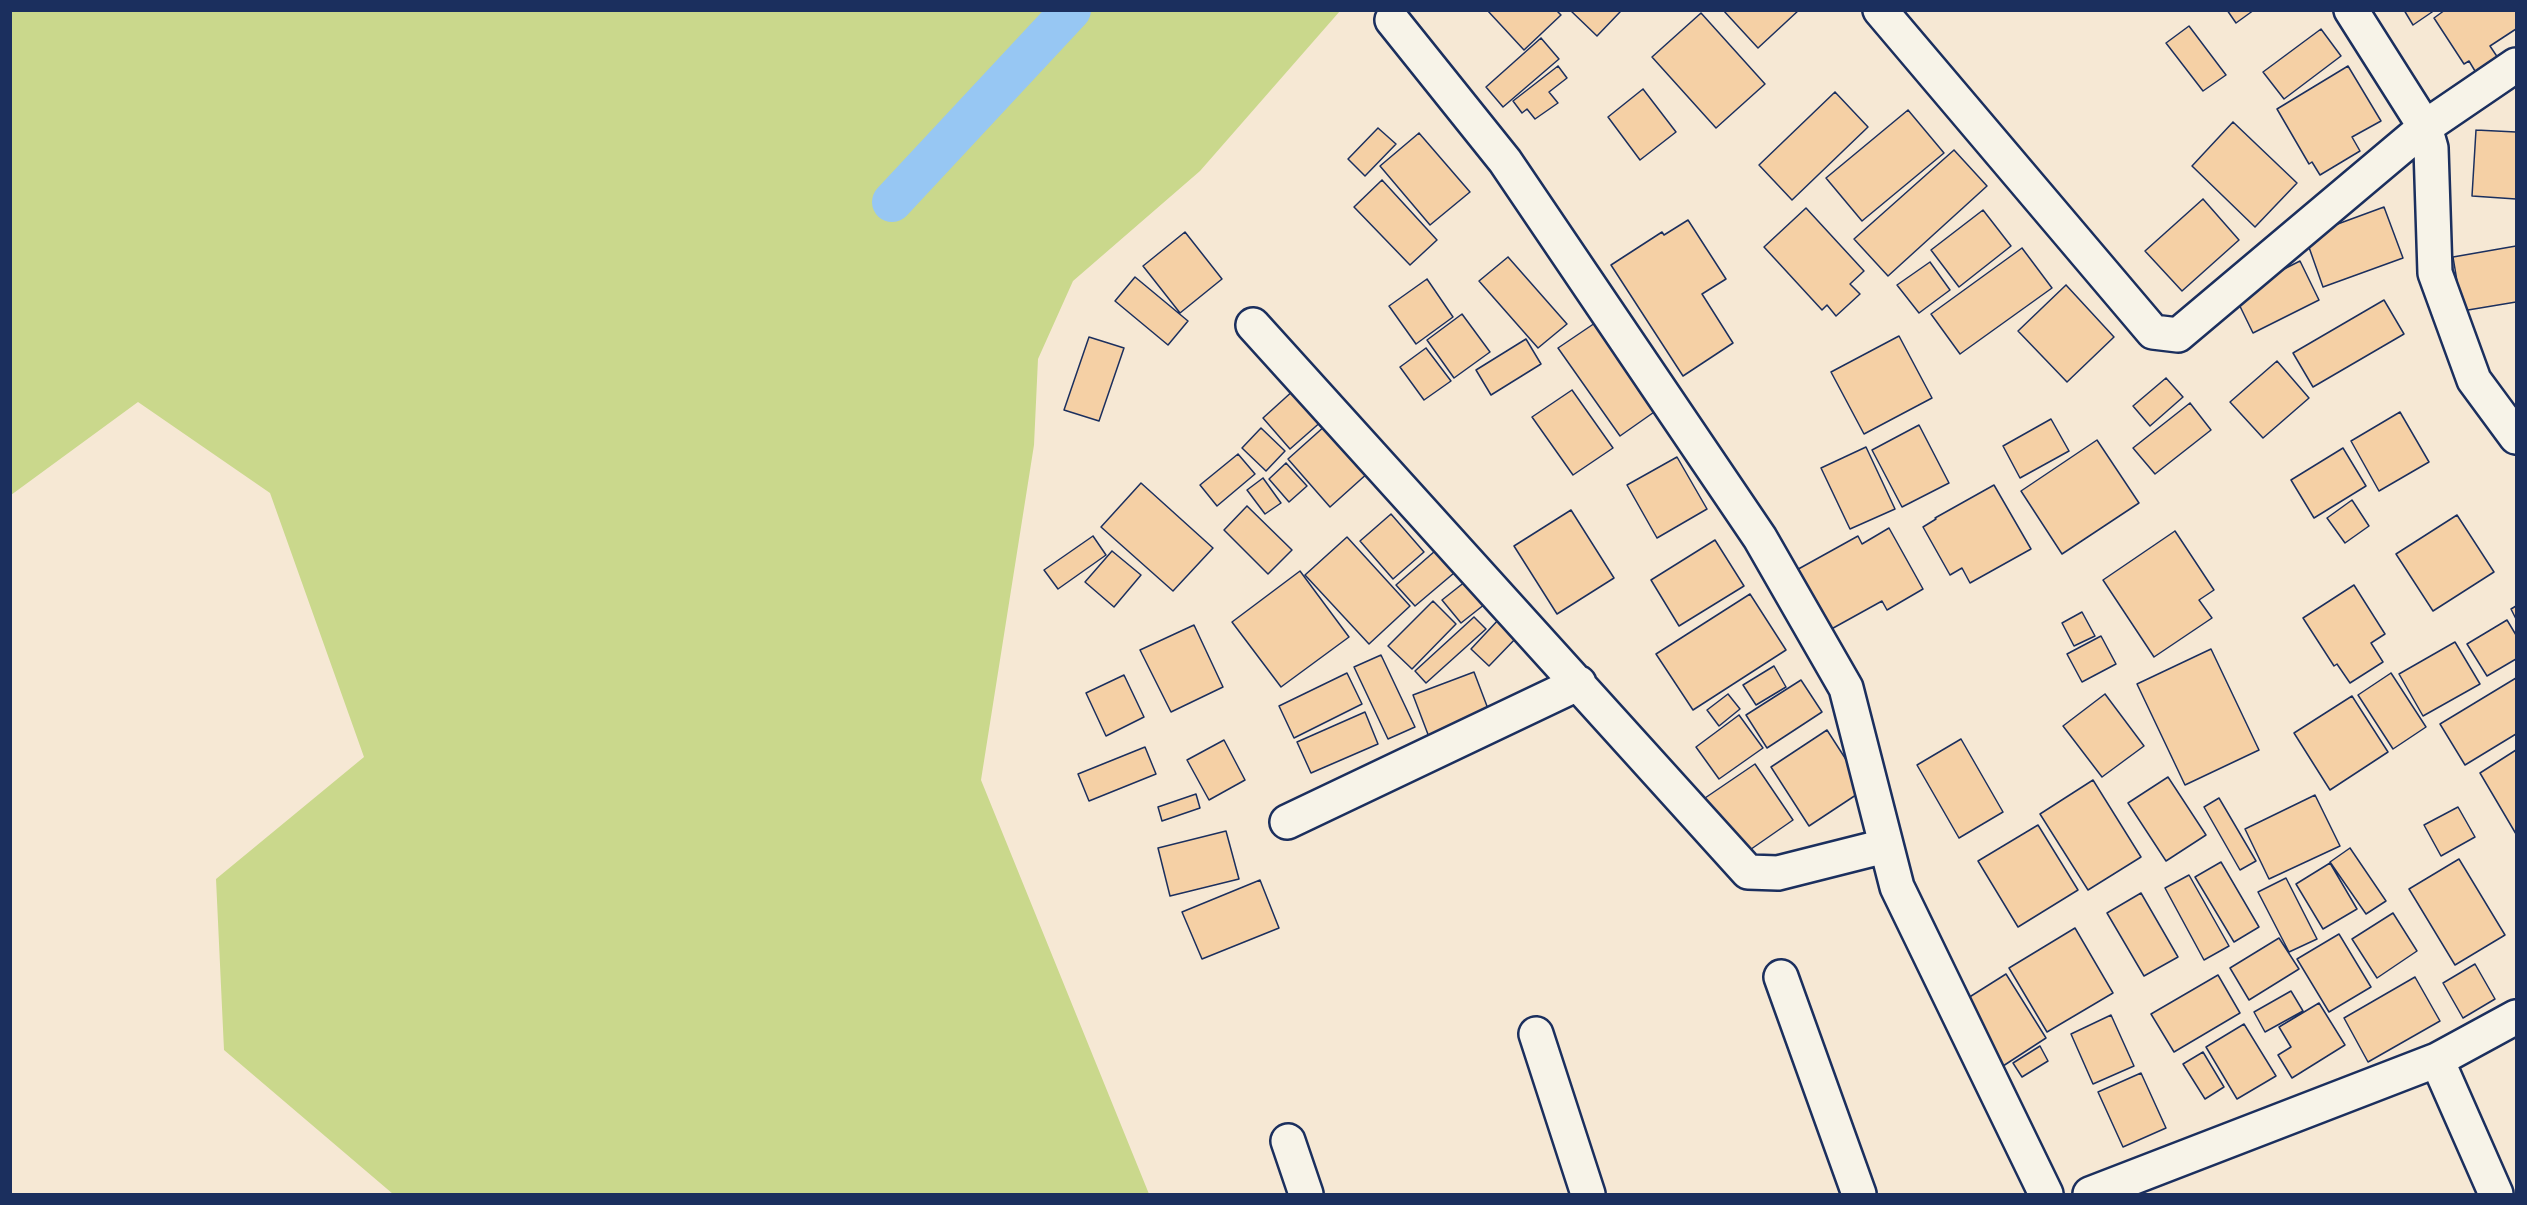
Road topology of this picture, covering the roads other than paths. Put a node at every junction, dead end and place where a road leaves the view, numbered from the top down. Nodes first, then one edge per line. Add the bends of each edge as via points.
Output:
1 (1880, 10) edge
2 (2351, 10) edge
3 (1392, 20) dead end
4 (2517, 65) edge
5 (2425, 127) junction
6 (1253, 325) dead end
7 (2517, 437) edge
8 (1579, 683) junction
9 (1287, 822) dead end
10 (1885, 846) junction
11 (1781, 977) dead end
12 (2517, 1017) edge
13 (1536, 1034) dead end
14 (2437, 1060) junction
15 (1288, 1141) dead end
16 (1306, 1194) edge
17 (1588, 1194) edge
18 (1859, 1194) edge
19 (2046, 1194) edge
20 (2090, 1194) edge
21 (2496, 1194) edge

1 - 5 street via 2153,332 2178,335
2 - 5 street
3 - 10 street via 1505,161 1760,538 1846,688
4 - 5 street
5 - 7 street via 2431,148 2435,273 2474,380
6 - 8 street
8 - 9 street
8 - 10 street via 1748,872 1778,873
10 - 19 street via 1897,887
11 - 18 street
12 - 14 street
13 - 17 street
14 - 20 street
14 - 21 street
15 - 16 street

